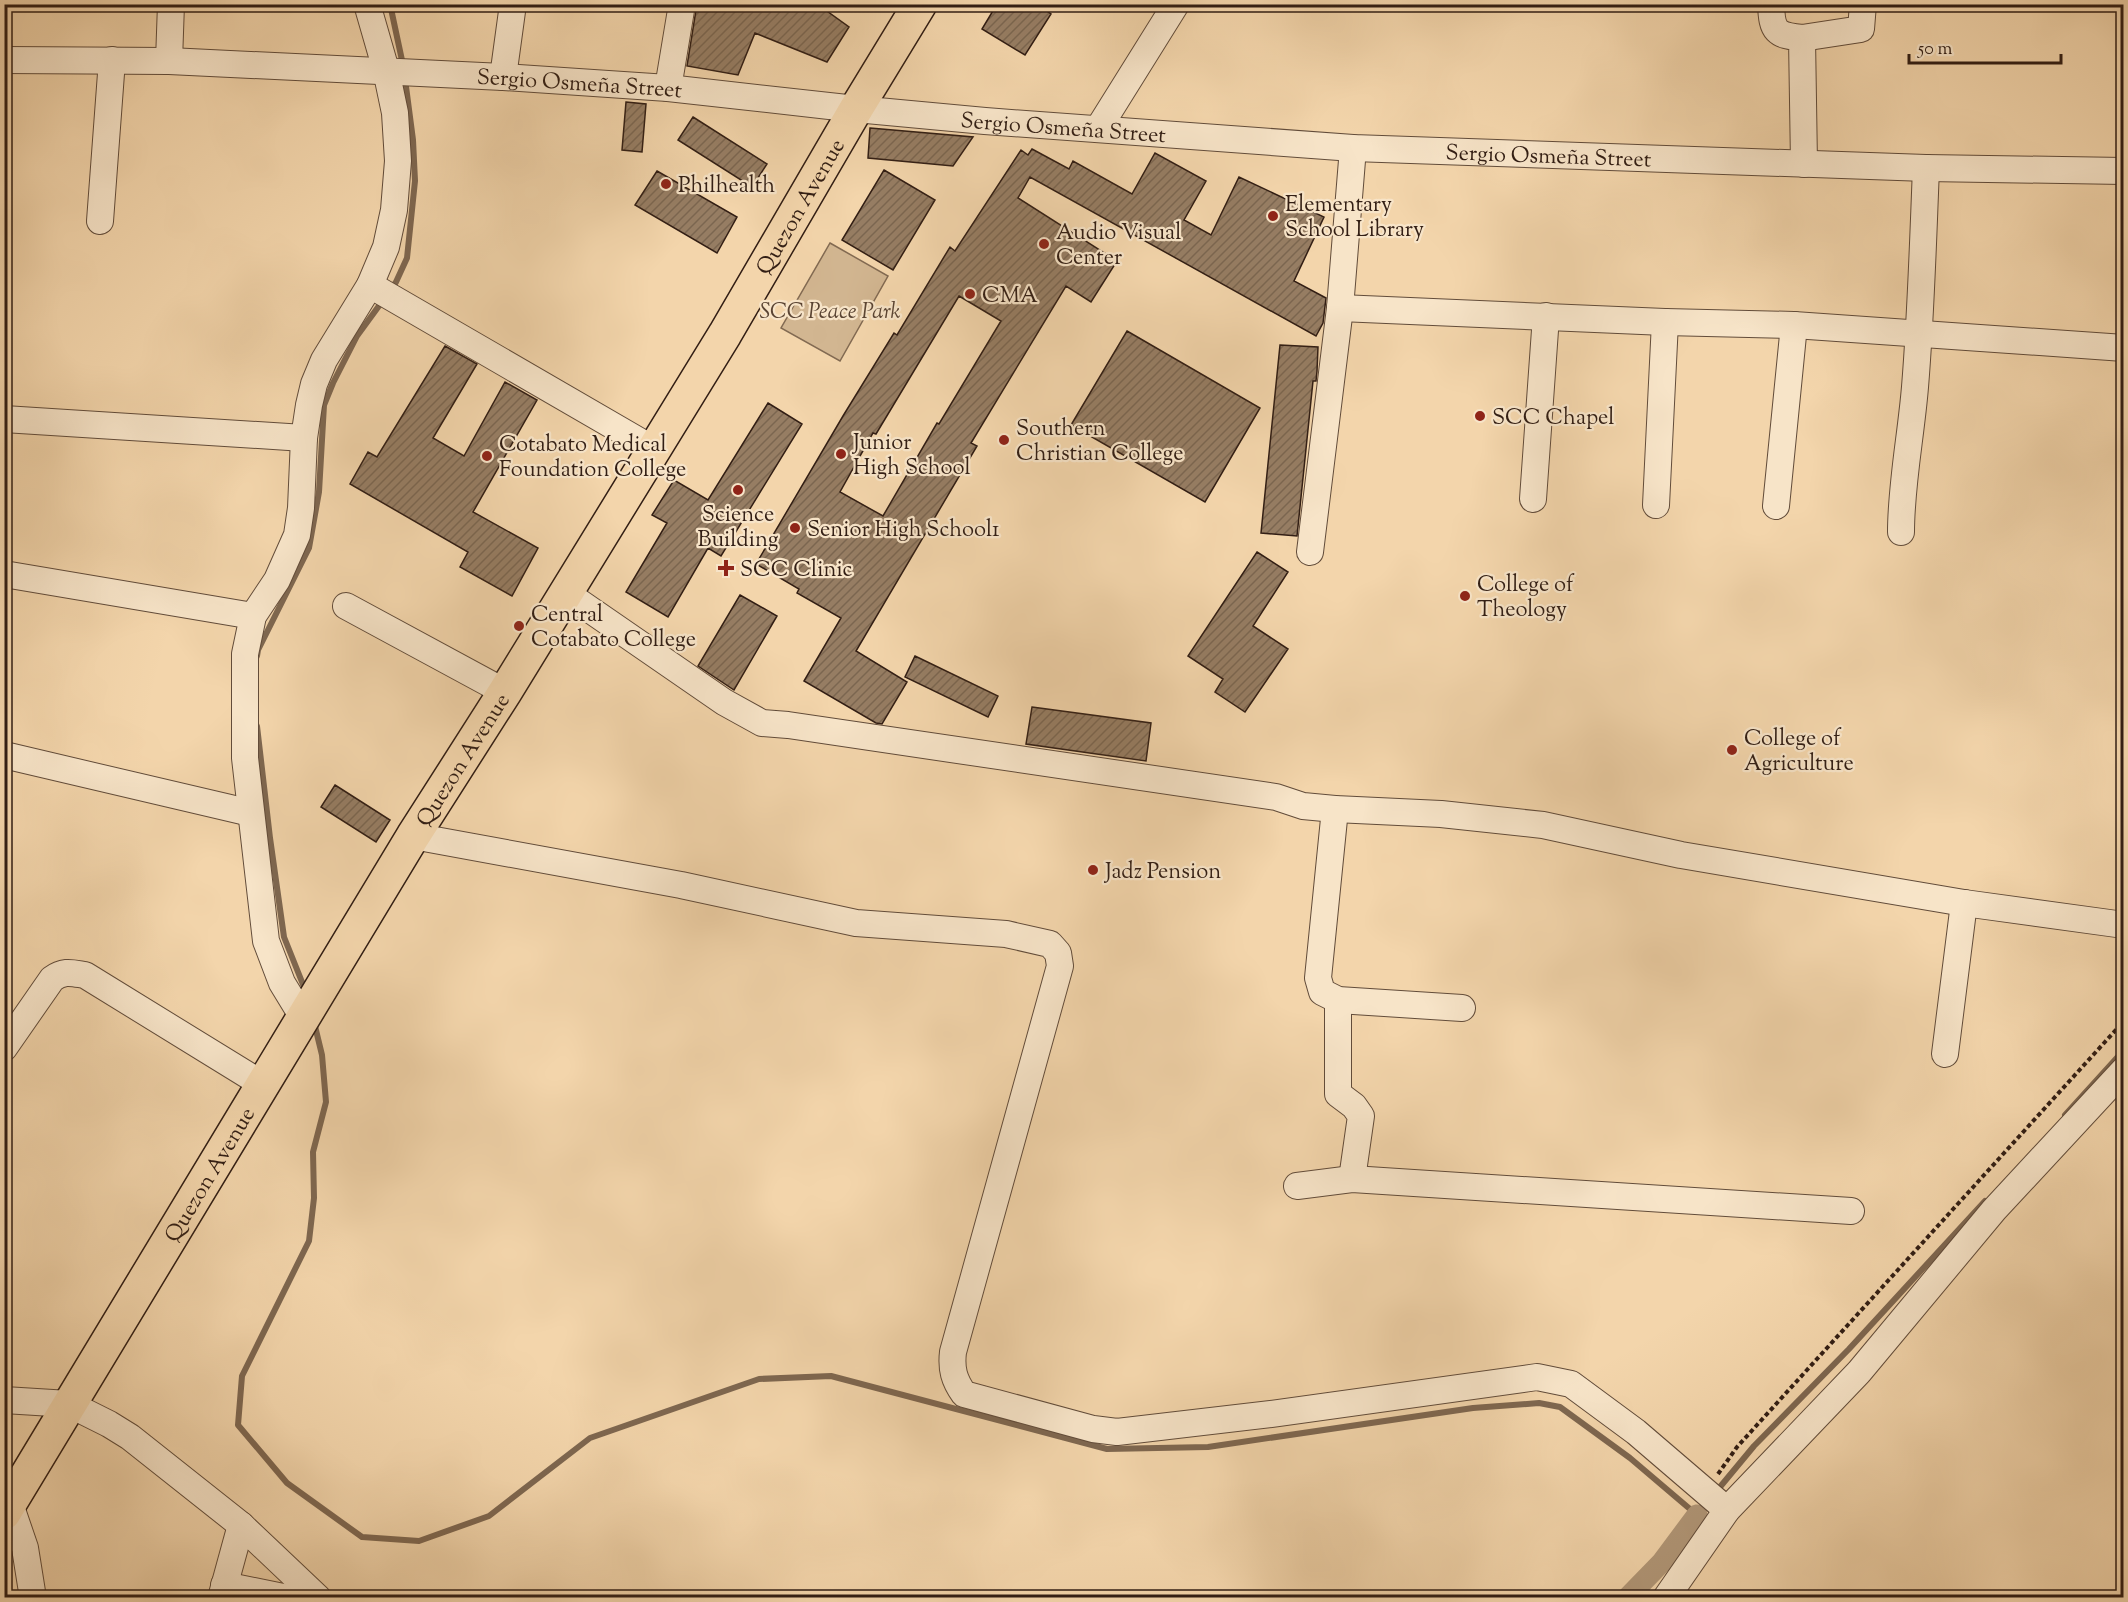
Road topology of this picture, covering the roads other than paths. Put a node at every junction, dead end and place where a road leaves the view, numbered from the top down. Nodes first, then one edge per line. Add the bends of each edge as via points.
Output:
1 (171, 4) edge
2 (367, 4) edge
3 (513, 4) edge
4 (682, 4) edge
5 (920, 4) edge
6 (1176, 4) edge
7 (1771, 4) edge
8 (1863, 4) edge
9 (1802, 38) junction
10 (4, 60) edge
11 (112, 60) junction
12 (169, 61) junction
13 (386, 69) junction
14 (503, 77) junction
15 (668, 88) junction
16 (856, 109) junction
17 (1098, 129) junction
18 (1353, 148) junction
19 (1803, 164) junction
20 (1926, 168) junction
21 (2124, 171) edge
22 (100, 221) dead end
23 (380, 292) junction
24 (1340, 308) junction
25 (1546, 316) junction
26 (1665, 322) junction
27 (1794, 325) junction
28 (1919, 334) junction
29 (2124, 348) edge
30 (4, 419) edge
31 (304, 438) junction
32 (653, 449) junction
33 (1533, 499) dead end
34 (1656, 505) dead end
35 (1776, 506) dead end
36 (1901, 532) dead end
37 (1310, 552) dead end
38 (4, 574) edge
39 (566, 593) junction
40 (346, 606) dead end
41 (253, 616) junction
42 (505, 692) junction
43 (4, 754) edge
44 (1335, 810) junction
45 (251, 813) junction
46 (413, 836) junction
47 (1964, 903) junction
48 (2124, 925) edge
49 (1338, 1000) junction
50 (1462, 1008) dead end
51 (304, 1019) junction
52 (8, 1038) edge
53 (1945, 1054) dead end
54 (2124, 1070) edge
55 (262, 1084) junction
56 (1352, 1179) junction
57 (1297, 1186) dead end
58 (1851, 1211) dead end
59 (4, 1400) edge
60 (69, 1404) junction
61 (7, 1509) edge
62 (1727, 1510) junction
63 (241, 1525) junction
64 (222, 1591) edge
65 (33, 1598) edge
66 (288, 1598) edge
67 (318, 1598) edge
68 (1666, 1598) edge

1 - 12 street
2 - 13 street
3 - 14 street
4 - 15 street
5 - 16 main road, Quezon Avenue
6 - 17 street
7 - 9 street via 1778,33
8 - 9 street via 1861,29
9 - 19 street
10 - 11 street, Sergio Osmeña Street
11 - 12 street, Sergio Osmeña Street
11 - 22 street
12 - 13 street, Sergio Osmeña Street
13 - 14 street, Sergio Osmeña Street
13 - 23 street via 398,161
14 - 15 street, Sergio Osmeña Street
15 - 16 street, Sergio Osmeña Street
16 - 17 street, Sergio Osmeña Street
16 - 32 main road, Quezon Avenue
17 - 18 street, Sergio Osmeña Street
18 - 19 street, Sergio Osmeña Street
18 - 24 street
19 - 20 street, Sergio Osmeña Street
20 - 21 street, Sergio Osmeña Street
20 - 28 street
23 - 31 street via 324,360 314,384
23 - 32 street
24 - 25 street
24 - 37 street
25 - 26 street
25 - 33 street
26 - 27 street
26 - 34 street
27 - 28 street
27 - 35 street
28 - 29 street
28 - 36 street
30 - 31 street
31 - 41 street via 297,535 277,580
32 - 39 main road, Quezon Avenue
38 - 41 street
39 - 42 main road, Quezon Avenue
39 - 44 street via 724,702 762,723 1276,797
40 - 42 street
41 - 45 street via 245,654 245,758
42 - 46 main road, Quezon Avenue
43 - 45 street
44 - 47 street via 1441,813 1543,825 1681,855
44 - 49 street via 1318,978 1322,992
45 - 51 street via 266,941 282,983
46 - 51 main road, Quezon Avenue
46 - 62 street via 681,885 856,923 1006,934 1050,944 1058,952 1060,966 953,1352 956,1382 964,1394 1093,1429 1118,1432 1552,1378 1571,1384 1636,1432
47 - 48 street
47 - 53 street
49 - 50 street
49 - 56 street via 1338,1094 1361,1116
51 - 55 main road, Quezon Avenue
52 - 55 street via 52,979 68,972 85,975
54 - 62 street via 1994,1210 1859,1372
55 - 60 main road, Quezon Avenue
56 - 57 street
56 - 58 street
59 - 60 street
60 - 61 main road, Quezon Avenue
60 - 63 street via 130,1437
61 - 65 street via 25,1548
62 - 68 street
63 - 64 street
63 - 67 street
64 - 66 street

